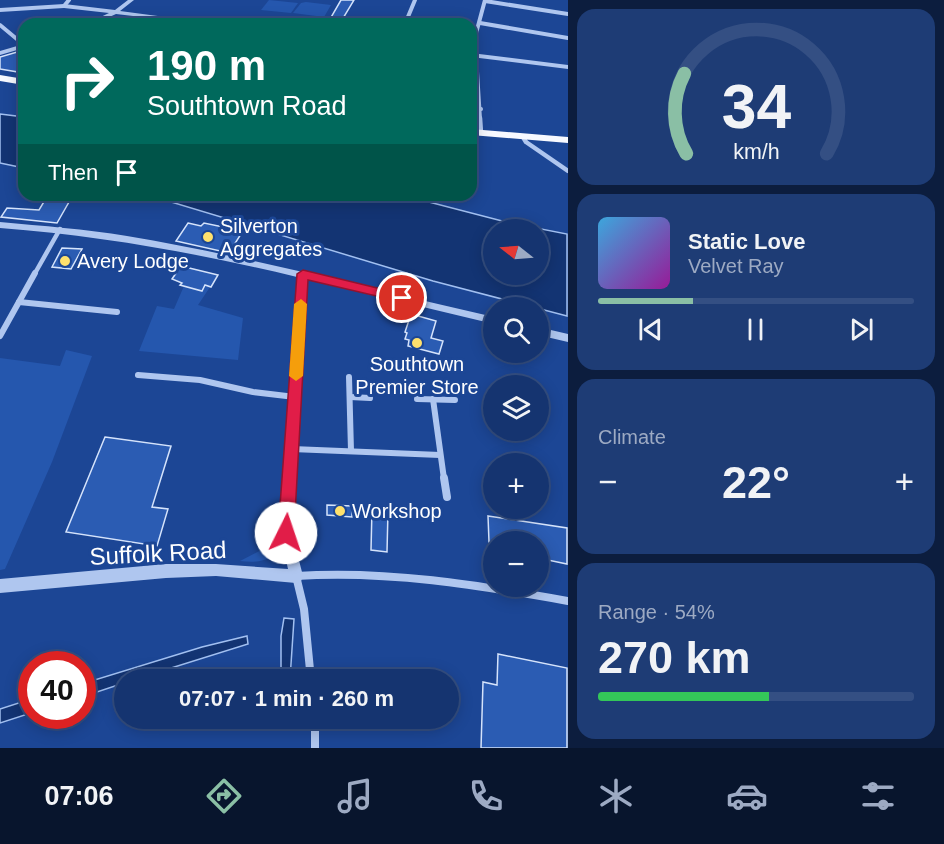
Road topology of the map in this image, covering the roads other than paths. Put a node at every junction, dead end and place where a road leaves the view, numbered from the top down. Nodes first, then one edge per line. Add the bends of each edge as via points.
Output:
1 (69, 0) edge
2 (131, 0) edge
3 (415, 0) edge
4 (485, 0) edge
5 (64, 6) junction
6 (0, 10) edge
7 (116, 12) junction
8 (567, 14) edge
9 (102, 18) edge
10 (166, 18) edge
11 (408, 18) edge
12 (480, 23) junction
13 (0, 25) edge
14 (477, 36) edge
15 (567, 38) edge
16 (18, 41) edge
17 (18, 48) edge
18 (0, 53) edge
19 (477, 55) edge
20 (567, 68) edge
21 (0, 78) edge
22 (18, 81) edge
23 (477, 86) edge
24 (479, 95) joint
25 (477, 108) edge
26 (481, 109) junction
27 (477, 128) edge
28 (477, 133) edge
29 (528, 137) junction
30 (567, 140) edge
31 (567, 171) edge
32 (0, 225) edge
33 (60, 229) junction
34 (303, 274) junction
35 (19, 303) junction
36 (117, 312) dead end
37 (483, 318) edge
38 (549, 334) edge
39 (0, 336) edge
40 (567, 338) edge
41 (138, 375) dead end
42 (349, 378) dead end
43 (295, 397) junction
44 (350, 397) junction
45 (370, 398) dead end
46 (417, 399) dead end
47 (434, 399) junction
48 (455, 400) dead end
49 (292, 449) junction
50 (351, 451) junction
51 (440, 454) junction
52 (447, 497) dead end
53 (296, 576) junction
54 (0, 586) edge
55 (567, 601) edge
56 (310, 669) edge
57 (315, 729) edge
58 (315, 748) edge

1 - 5 street
2 - 7 street
3 - 11 street
4 - 8 street
4 - 12 street
5 - 6 street
5 - 7 street
7 - 9 street
7 - 10 street
12 - 14 street
12 - 15 street
13 - 16 street
17 - 18 street
19 - 20 street
21 - 22 main road
23 - 24 street
24 - 26 street
25 - 26 street
26 - 27 street
28 - 29 main road
29 - 30 main road
29 - 31 street via 526,142
32 - 33 street
33 - 34 street via 165,244
33 - 35 street
34 - 37 street
34 - 43 street
35 - 36 street
35 - 39 street
38 - 40 street
41 - 43 street via 200,380
42 - 44 street
43 - 49 street
44 - 45 street
44 - 50 street
46 - 47 street
47 - 48 street
47 - 51 street
49 - 50 street
49 - 53 street via 286,533
50 - 51 street
51 - 52 street
53 - 54 street, Suffolk Road via 166,571
53 - 55 street, Suffolk Road via 342,573 471,584
53 - 56 street via 304,609
57 - 58 street

